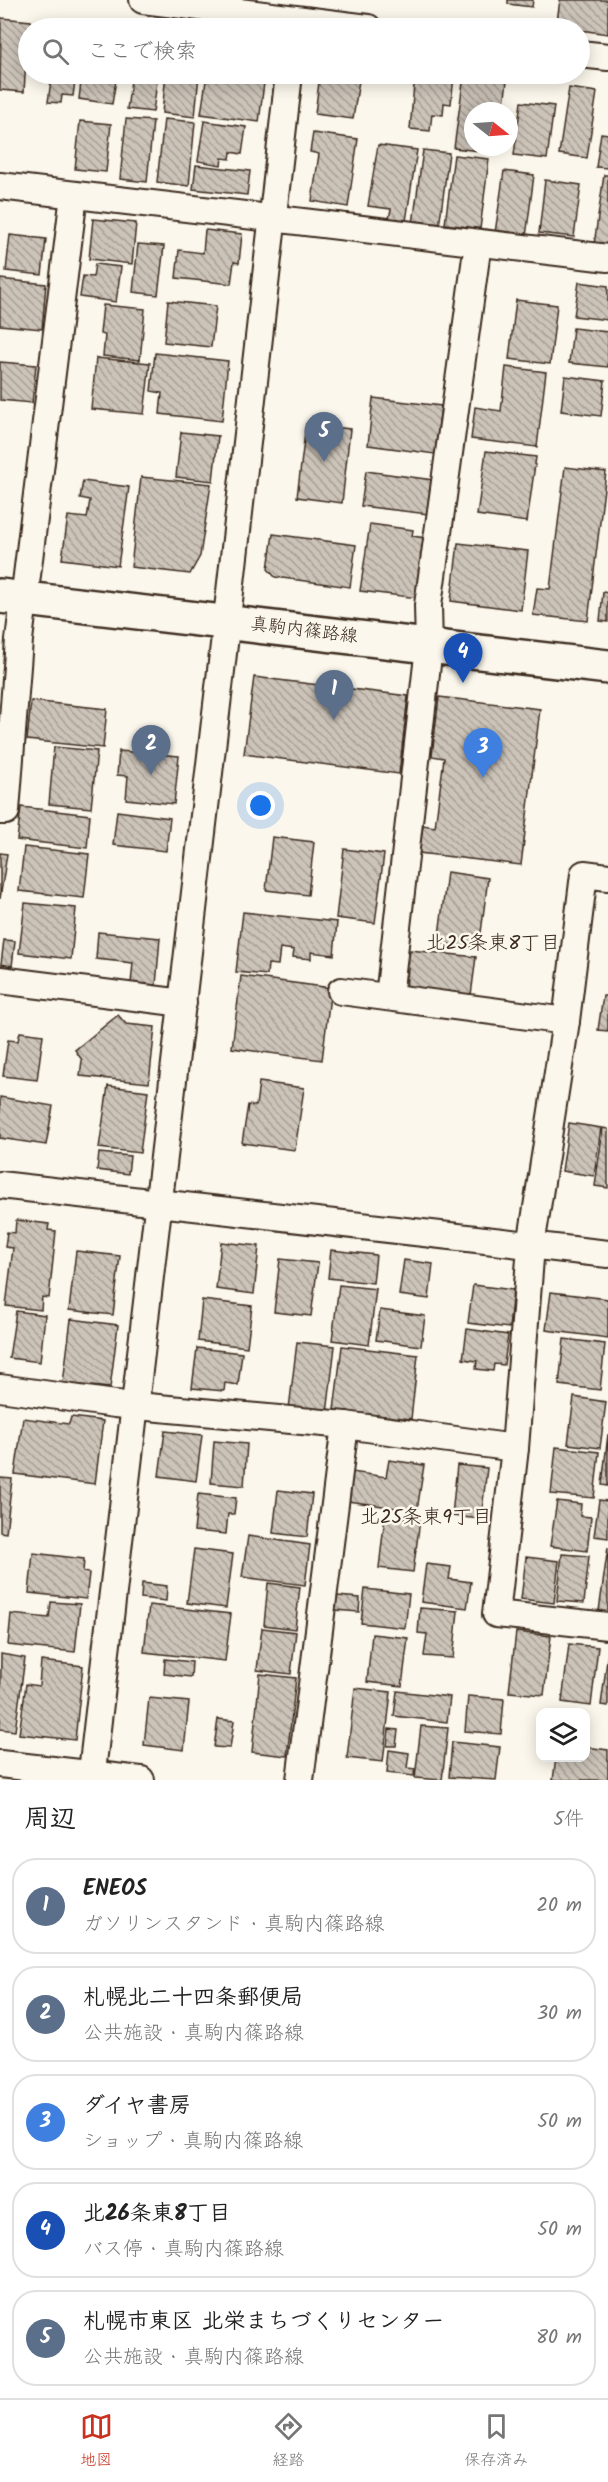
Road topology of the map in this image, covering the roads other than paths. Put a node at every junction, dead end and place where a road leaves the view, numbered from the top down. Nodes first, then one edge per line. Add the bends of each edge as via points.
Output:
1 (143, 0) edge
2 (295, 16) edge
3 (590, 55) edge
4 (608, 57) edge
5 (288, 84) edge
6 (0, 186) edge
7 (74, 195) junction
8 (273, 219) junction
9 (478, 243) junction
10 (608, 258) edge
11 (12, 597) edge
12 (227, 622) junction
13 (429, 647) junction
14 (608, 667) edge
15 (0, 811) edge
16 (608, 877) edge
17 (0, 980) edge
18 (341, 991) dead end
19 (388, 997) junction
20 (183, 1003) junction
21 (566, 1021) junction
22 (0, 1185) edge
23 (159, 1204) junction
24 (531, 1246) junction
25 (608, 1254) edge
26 (0, 1388) edge
27 (136, 1406) junction
28 (345, 1425) junction
29 (515, 1448) junction
30 (608, 1626) edge
31 (0, 1764) edge
32 (92, 1777) edge
33 (141, 1780) edge
34 (300, 1780) edge

1 - 2 street
3 - 4 street
5 - 8 street
6 - 7 street
7 - 8 street
7 - 11 street
8 - 9 street
8 - 12 street
9 - 10 street
9 - 13 street via 428,605
11 - 12 main road, 真駒内篠路線
11 - 15 street via 6,811
12 - 13 main road, 真駒内篠路線
12 - 20 street
13 - 14 main road, 真駒内篠路線
13 - 19 street
16 - 21 street via 584,874
17 - 20 street
18 - 19 street
19 - 21 street
20 - 23 street
21 - 24 street
22 - 23 street
23 - 24 street
23 - 27 street
24 - 25 street
24 - 29 street
26 - 27 street
27 - 28 street
27 - 32 street
28 - 29 street
28 - 34 street
29 - 30 street via 496,1614
31 - 32 street
32 - 33 street

